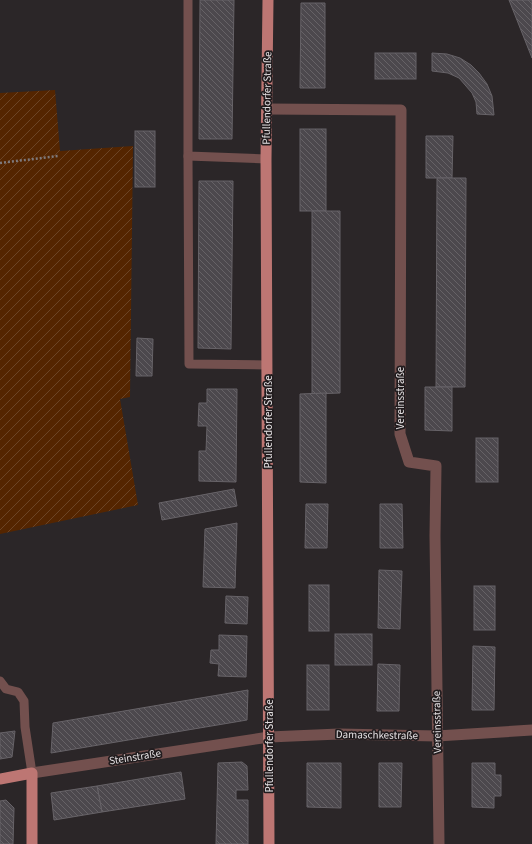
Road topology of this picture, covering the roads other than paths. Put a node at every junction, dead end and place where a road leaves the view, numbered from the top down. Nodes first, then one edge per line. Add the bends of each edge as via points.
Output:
1 (188, 0) edge
2 (268, 0) edge
3 (268, 109) junction
4 (188, 156) junction
5 (266, 159) junction
6 (267, 365) junction
7 (0, 681) edge
8 (532, 730) edge
9 (437, 736) junction
10 (269, 737) junction
11 (32, 773) junction
12 (0, 779) edge
13 (32, 844) edge
14 (269, 844) edge
15 (439, 844) edge

1 - 4 lane
2 - 3 main road, Pfullendorfer Straße
3 - 5 main road, Pfullendorfer Straße
3 - 9 street, Vereinsstraße via 401,110 400,434 409,462 436,466
4 - 5 lane
4 - 6 lane via 189,364
5 - 6 main road, Pfullendorfer Straße
6 - 10 main road, Pfullendorfer Straße
7 - 11 lane via 6,689 18,692 24,701
8 - 9 street, Damaschkestraße
9 - 10 street, Damaschkestraße via 339,734
9 - 15 street, Vereinsstraße
10 - 11 street, Steinstraße
10 - 14 main road, Pfullendorfer Straße
11 - 12 main road, Steinstraße
11 - 13 main road

